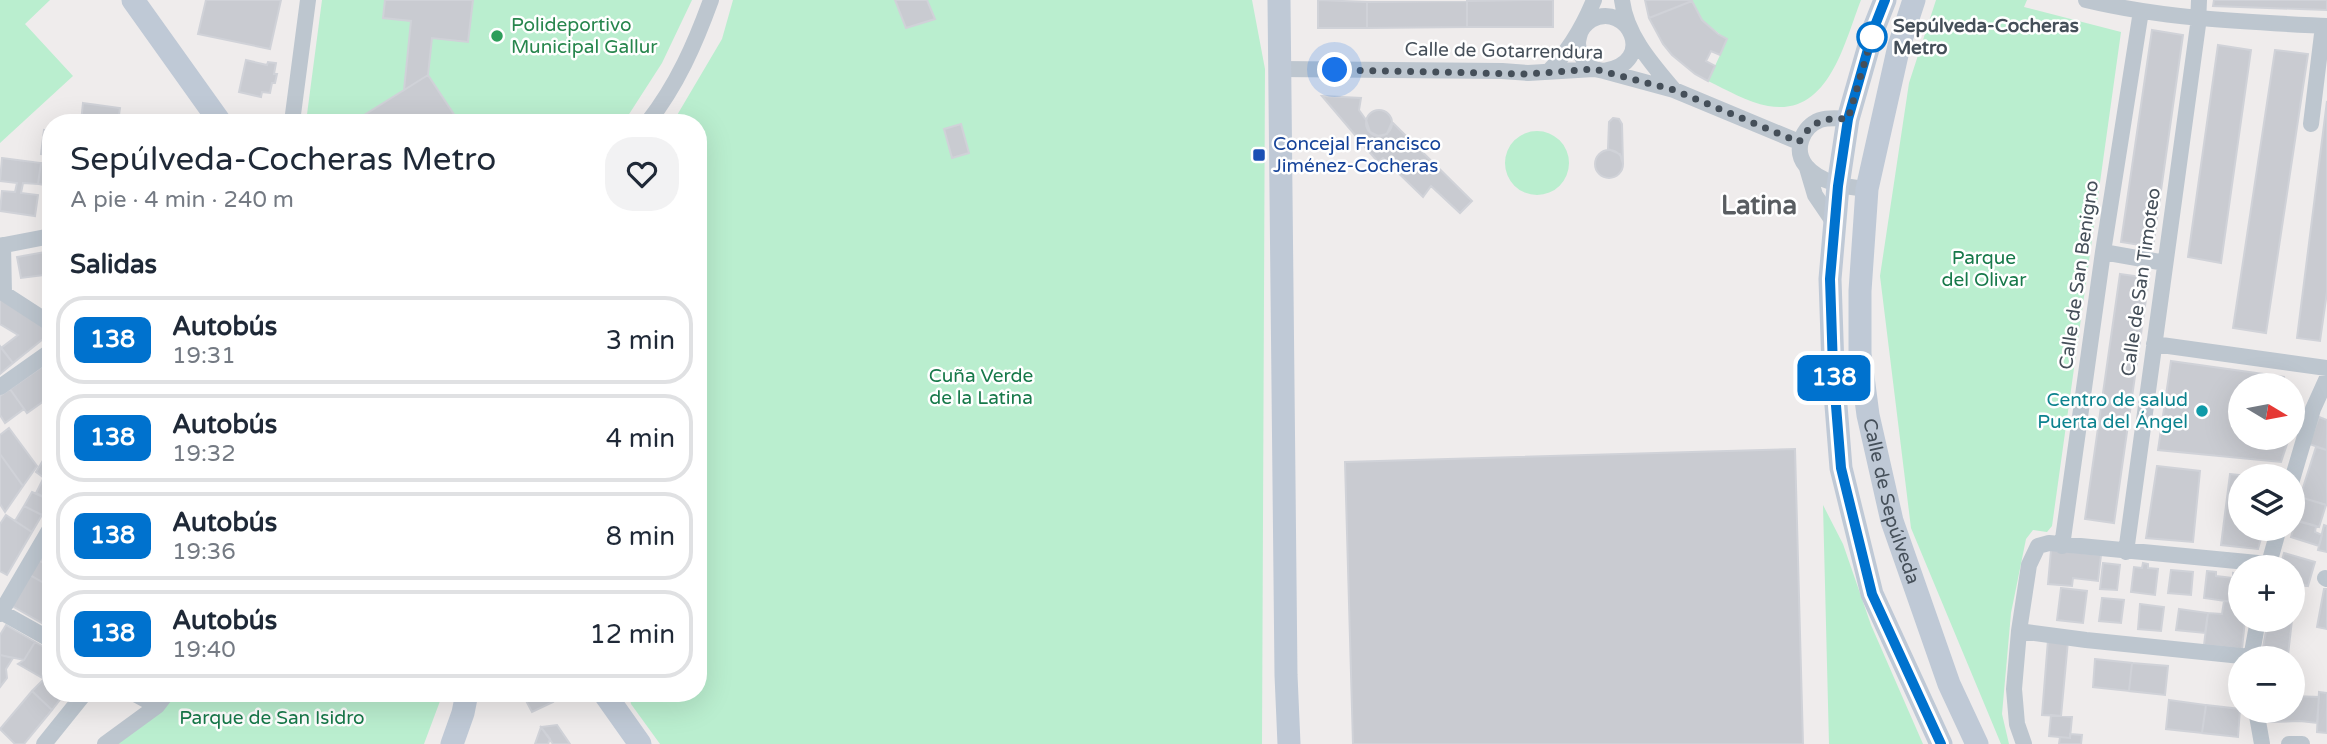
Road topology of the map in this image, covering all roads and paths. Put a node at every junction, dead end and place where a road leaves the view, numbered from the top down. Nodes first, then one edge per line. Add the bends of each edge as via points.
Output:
1 (133, 0) edge
2 (308, 0) edge
3 (711, 0) edge
4 (1279, 0) edge
5 (1594, 0) edge
6 (1622, 0) edge
7 (1885, 0) edge
8 (1914, 0) edge
9 (2086, 0) edge
10 (2199, 0) edge
11 (2141, 11) junction
12 (2198, 18) junction
13 (2325, 26) edge
14 (1582, 29) junction
15 (1632, 32) junction
16 (1280, 69) junction
17 (1599, 70) junction
18 (1548, 72) junction
19 (1674, 90) junction
20 (214, 114) edge
21 (293, 114) edge
22 (654, 114) edge
23 (1848, 119) junction
24 (2311, 124) dead end
25 (1799, 142) junction
26 (1807, 168) junction
27 (1838, 186) junction
28 (1867, 189) junction
29 (1834, 223) junction
30 (42, 238) edge
31 (1, 245) edge
32 (2103, 252) junction
33 (2165, 263) junction
34 (2, 292) edge
35 (42, 318) edge
36 (2154, 344) junction
37 (42, 357) edge
38 (2327, 368) edge
39 (2327, 378) edge
40 (0, 387) edge
41 (2320, 410) edge
42 (2298, 464) edge
43 (42, 542) edge
44 (2062, 546) junction
45 (2126, 552) junction
46 (2228, 562) edge
47 (0, 613) edge
48 (2019, 631) junction
49 (42, 635) edge
50 (2228, 655) edge
51 (78, 702) edge
52 (160, 702) edge
53 (610, 702) edge
54 (618, 702) edge
55 (465, 703) edge
56 (620, 716) junction
57 (2258, 723) edge
58 (44, 744) edge
59 (105, 744) edge
60 (452, 744) edge
61 (640, 744) edge
62 (1289, 744) edge
63 (1941, 744) edge
64 (1977, 744) edge
65 (2024, 744) edge
66 (2262, 744) edge
67 (2289, 744) edge
68 (2302, 744) edge

1 - 20 street
2 - 21 street
3 - 22 street via 696,41
4 - 16 street
5 - 14 street
6 - 15 street
7 - 23 street, Calle de Sepúlveda
8 - 28 street, Calle de Sepúlveda via 1895,59
9 - 11 street
10 - 12 street, Calle de San Timoteo
11 - 12 street
11 - 32 street, Calle de San Benigno
12 - 13 street
12 - 33 street, Calle de San Timoteo
13 - 24 street
14 - 15 street via 1604,15 1620,19
14 - 17 street via 1581,56
14 - 18 street
15 - 17 street via 1632,54 1625,64 1615,70
15 - 19 street
16 - 18 street, Calle de Gotarrendura
16 - 62 street
17 - 18 street, Calle de Gotarrendura
17 - 19 street, Calle de Gotarrendura
19 - 25 street, Calle de Gotarrendura
23 - 25 street via 1818,121
23 - 27 street, Calle de Sepúlveda
23 - 28 street via 1864,126 1859,174
25 - 26 street
26 - 27 street
26 - 29 street via 1815,195
27 - 28 street
27 - 29 street, Calle de Sepúlveda
28 - 64 street, Calle de Sepúlveda via 1860,354 1868,415 1892,521 1949,684
29 - 63 street, Calle de Sepúlveda via 1830,279 1841,468 1872,594
30 - 31 street
31 - 34 street
32 - 33 street
32 - 44 street, Calle de San Benigno
33 - 36 street, Calle de San Timoteo
34 - 35 street
36 - 38 street
36 - 45 street, Calle de San Timoteo
37 - 40 street
39 - 41 street
41 - 42 street
43 - 47 street
44 - 45 street
44 - 48 street via 2038,546 2029,565
45 - 46 street
47 - 49 street
48 - 50 street
48 - 65 street via 2014,689
51 - 58 street
52 - 59 street
53 - 56 street
54 - 56 street
55 - 60 street
56 - 61 street
57 - 66 street
67 - 68 street

